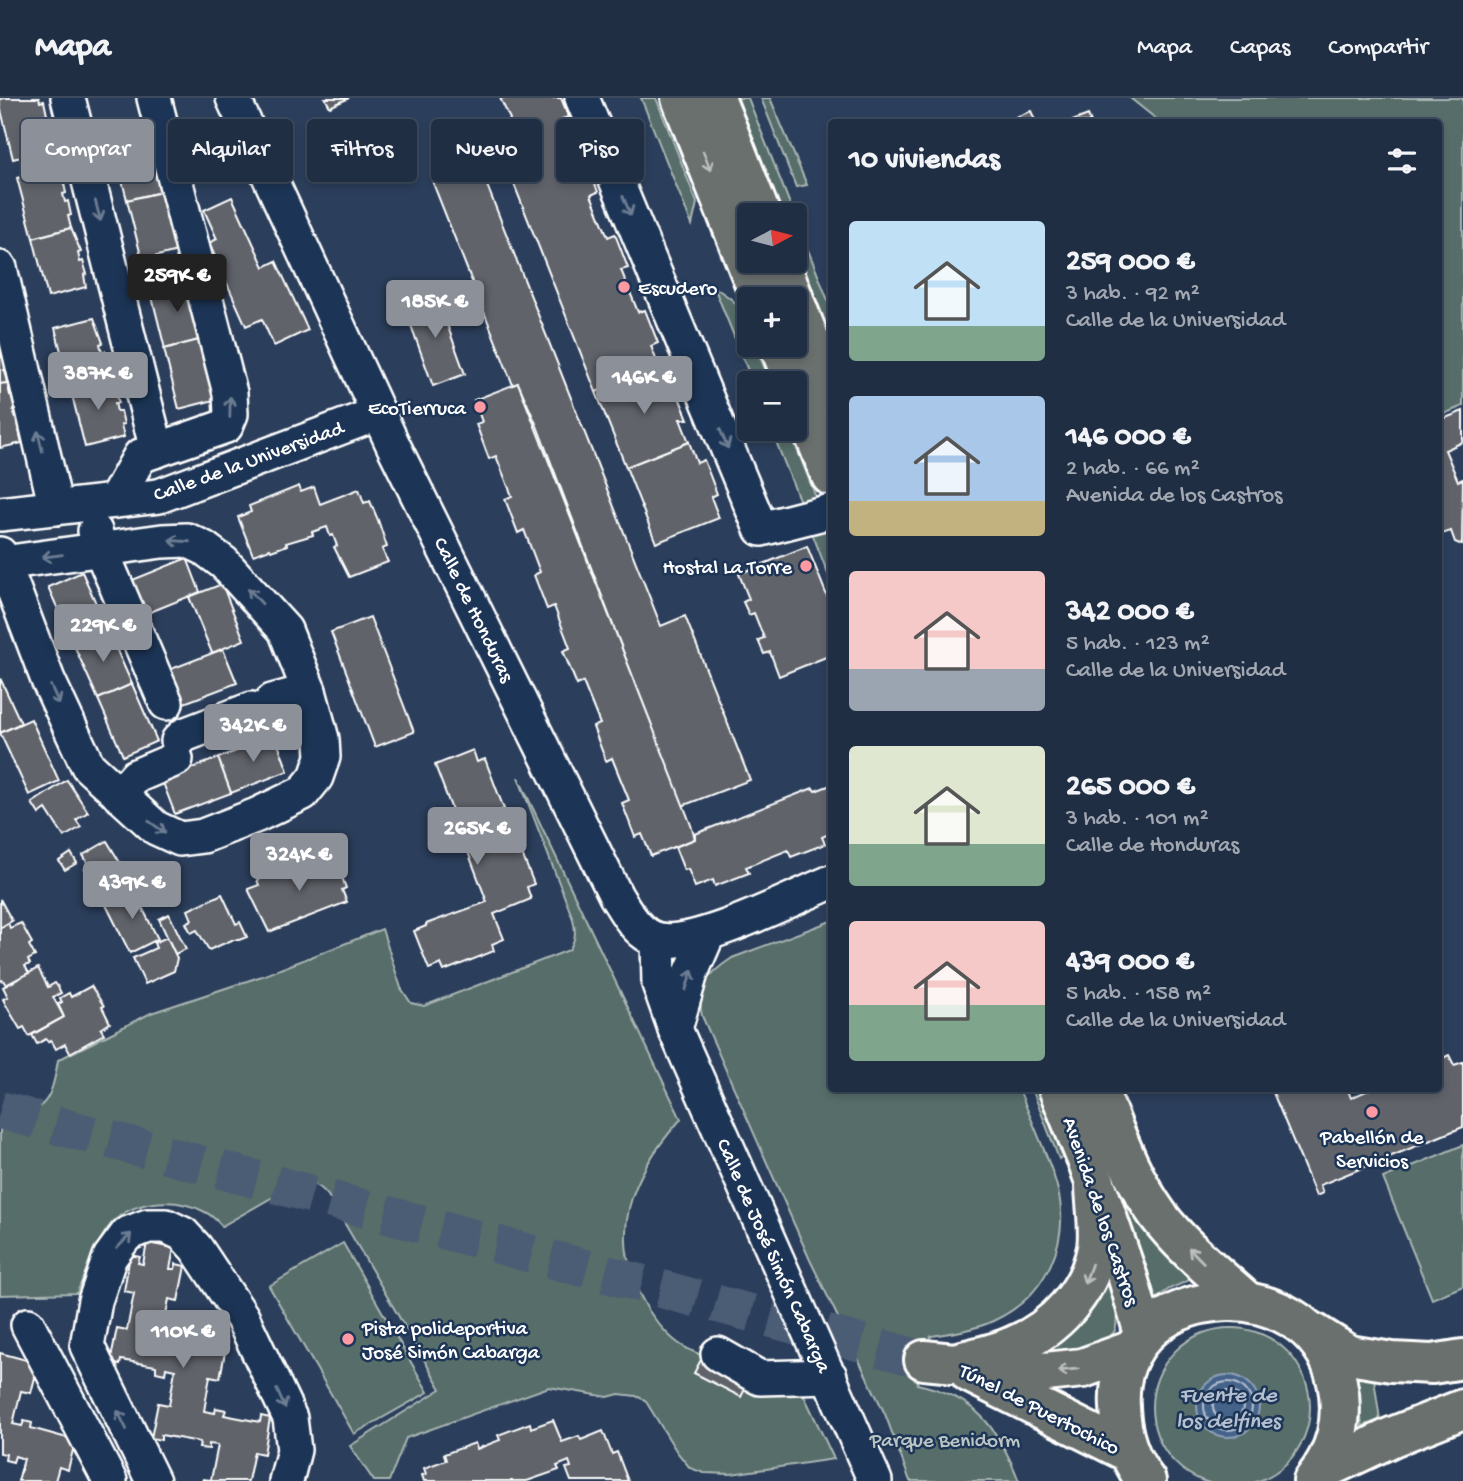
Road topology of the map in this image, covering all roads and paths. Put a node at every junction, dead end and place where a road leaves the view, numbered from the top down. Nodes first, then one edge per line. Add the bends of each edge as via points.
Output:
1 (68, 98) edge
2 (154, 98) edge
3 (233, 98) edge
4 (582, 98) edge
5 (681, 98) edge
6 (715, 98) edge
7 (756, 203) edge
8 (0, 268) edge
9 (756, 287) edge
10 (807, 333) edge
11 (828, 386) edge
12 (379, 413) junction
13 (807, 416) edge
14 (157, 450) junction
15 (828, 468) edge
16 (103, 502) junction
17 (56, 508) junction
18 (828, 512) edge
19 (0, 514) edge
20 (100, 550) junction
21 (2, 559) edge
22 (309, 691) junction
23 (176, 732) junction
24 (119, 795) junction
25 (828, 883) edge
26 (708, 933) junction
27 (658, 940) junction
28 (675, 1029) junction
29 (1060, 1092) edge
30 (1099, 1092) edge
31 (1095, 1183) junction
32 (1247, 1301) junction
33 (28, 1325) dead end
34 (1303, 1326) junction
35 (1138, 1342) junction
36 (718, 1354) dead end
37 (1463, 1359) edge
38 (938, 1362) junction
39 (830, 1376) junction
40 (1463, 1409) edge
41 (1137, 1467) edge
42 (1317, 1476) edge
43 (110, 1481) edge
44 (153, 1481) edge
45 (286, 1481) edge
46 (875, 1481) edge

1 -> 14 street, Calle de la Universidad
14 -> 2 street, Calle de la Universidad via 226,426 231,414 230,393
3 - 12 street, Calle de Honduras
4 -> 18 street via 761,529
5 -> 9 main road
6 - 7 main road
17 -> 8 street
10 - 11 main road
12 - 16 street, Calle de la Universidad via 159,496
12 - 27 street, Calle de Honduras via 616,895 640,930
13 - 15 main road
14 - 16 street, Calle de la Universidad via 140,456
16 - 17 street, Calle de la Universidad
16 - 20 street
17 - 19 street, Calle de la Universidad
20 -> 21 street
22 -> 20 street via 285,630 232,571 204,548 187,540
20 - 23 street
21 -> 24 street via 48,680 88,766
22 - 23 street
24 -> 22 street via 156,828 180,839 257,816 303,793 316,777 323,757
23 - 24 street
25 - 26 street
26 - 27 street
28 -> 26 street
27 - 28 street, Calle de José Simón Cabarga via 659,984
28 - 39 street, Calle de José Simón Cabarga
29 - 31 main road, Avenida de los Castros
32 -> 30 main road, Avenida de los Castros via 1159,1217 1124,1154
31 - 35 main road, Avenida de los Castros via 1128,1278
31 -> 38 main road via 1097,1247 1077,1298 1019,1344
32 - 34 main road via 1276,1308
32 - 35 main road, Túnel de Puertochico via 1203,1302 1168,1316
33 - 43 street
34 - 37 main road via 1349,1355 1432,1364
34 - 42 main road via 1321,1345 1335,1372 1341,1399 1339,1434
35 -> 38 main road, Túnel de Puertochico via 1083,1368 1046,1372
35 - 41 main road via 1122,1376 1119,1399 1121,1423
36 - 39 street via 760,1378
38 - 41 main road, Túnel de Puertochico
39 - 46 street, Calle de José Simón Cabarga
40 - 42 main road via 1392,1437
44 -> 45 street via 87,1346 95,1301 110,1257 127,1234 148,1226 166,1226 183,1234 242,1317 290,1418 294,1450

